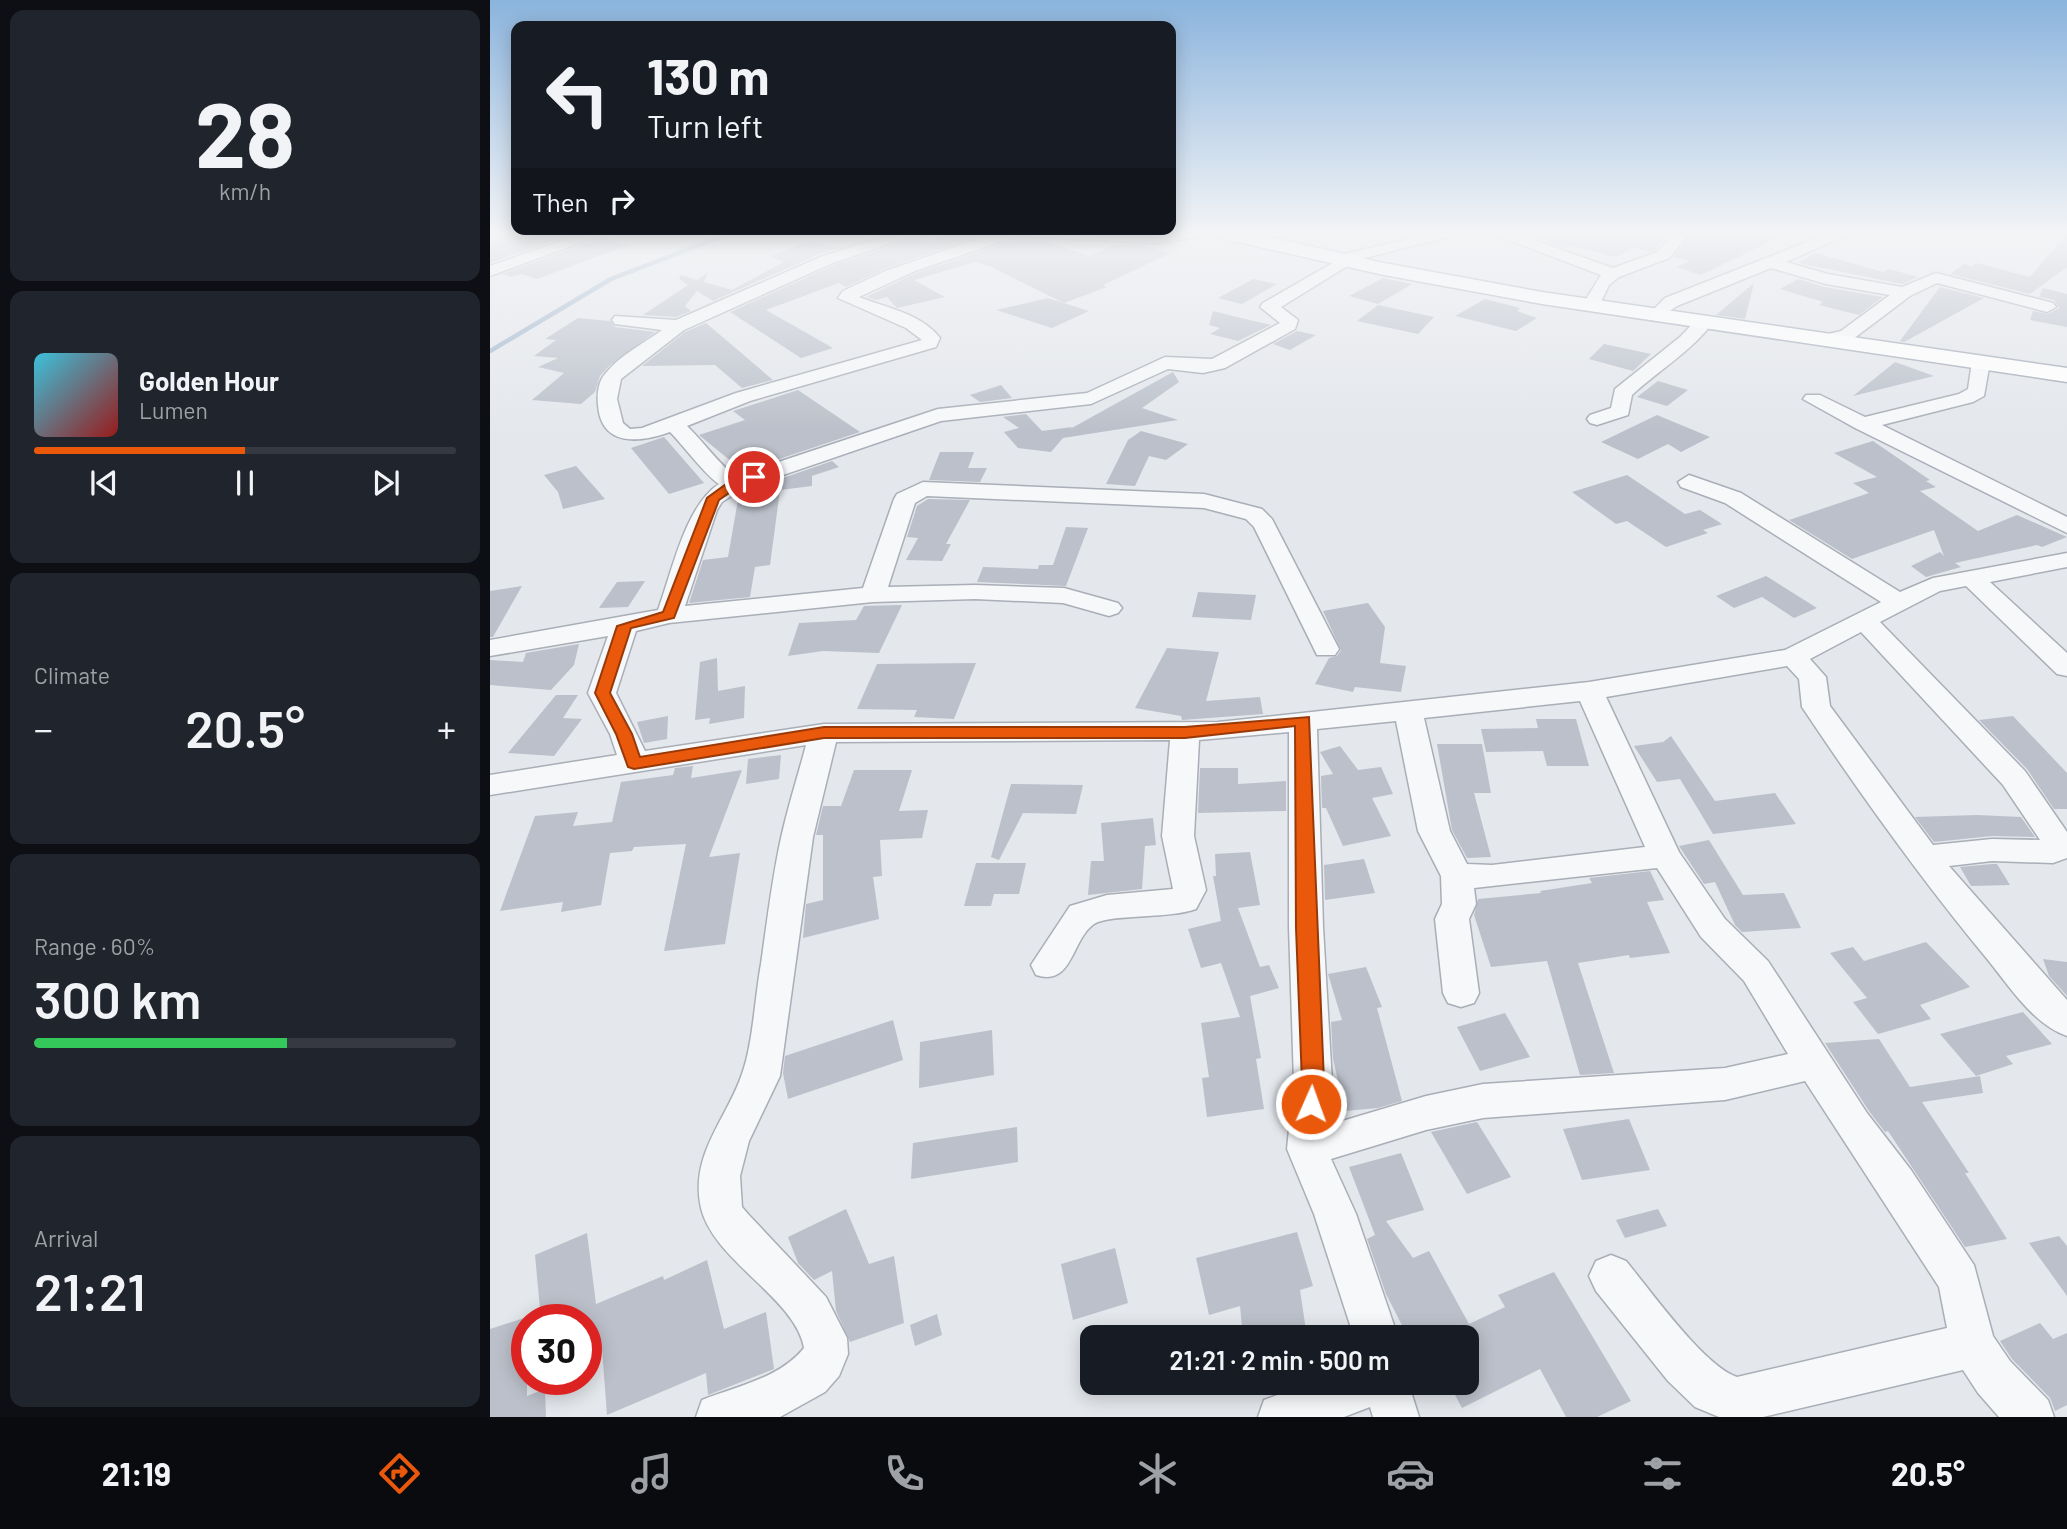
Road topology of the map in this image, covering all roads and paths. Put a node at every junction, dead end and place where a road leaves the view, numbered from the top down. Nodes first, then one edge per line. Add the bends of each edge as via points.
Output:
1 (741, 298) edge
2 (847, 298) edge
3 (1283, 298) edge
4 (1556, 298) edge
5 (1595, 298) edge
6 (1680, 298) edge
7 (1896, 298) edge
8 (2016, 298) edge
9 (1592, 304) junction
10 (2047, 306) dead end
11 (1658, 314) junction
12 (621, 320) dead end
13 (1704, 321) junction
14 (678, 326) junction
15 (1830, 339) junction
16 (1981, 362) junction
17 (2067, 375) edge
18 (1812, 400) dead end
19 (1597, 419) dead end
20 (673, 424) junction
21 (1862, 424) junction
22 (1689, 482) dead end
23 (734, 484) junction
24 (2067, 526) edge
25 (2067, 560) edge
26 (1972, 577) junction
27 (873, 595) junction
28 (1900, 603) junction
29 (1109, 608) dead end
30 (669, 615) junction
31 (1864, 621) junction
32 (625, 626) junction
33 (490, 648) edge
34 (1326, 649) dead end
35 (1793, 657) junction
36 (2067, 668) edge
37 (1589, 691) junction
38 (1408, 709) junction
39 (1303, 720) junction
40 (1185, 732) junction
41 (824, 733) junction
42 (634, 763) junction
43 (490, 785) edge
44 (1665, 856) junction
45 (1925, 857) junction
46 (1457, 876) junction
47 (1048, 965) dead end
48 (1461, 993) dead end
49 (2067, 1021) edge
50 (1816, 1063) junction
51 (1307, 1149) junction
52 (1611, 1276) dead end
53 (1372, 1325) edge
54 (1972, 1345) junction
55 (1341, 1395) edge
56 (1389, 1395) edge
57 (719, 1417) edge
58 (1282, 1417) edge
59 (1396, 1417) edge
60 (2031, 1417) edge

1 - 14 street
2 - 20 street via 910,321 931,338 930,343 743,397
3 - 23 street via 1269,307 1289,320 1289,325 1218,364 1165,363 1091,398 938,415
4 - 9 main road
5 - 9 street
6 - 11 street
7 - 15 street via 1847,335
8 - 10 street
9 - 11 main road
11 - 13 main road
12 - 14 street
13 - 15 main road
13 - 19 street via 1692,337 1622,393 1621,411
14 - 20 street via 613,376 607,393 608,409 623,434 638,435
15 - 16 main road
16 - 17 main road
16 - 21 street via 1977,393
18 - 21 street
20 - 23 street via 717,473
21 - 24 street
22 - 28 street via 1733,498
23 - 30 street via 713,498 706,510
25 - 26 street
26 - 28 street via 1933,585
26 - 36 street
27 - 29 street via 975,592 1064,596
27 - 30 street
27 - 34 street via 905,499 923,489 1204,501 1254,514 1264,524
28 - 31 street
30 - 32 street
31 - 35 street
31 - 45 street via 2014,778 2057,842 2053,852 1992,850
32 - 33 street
32 - 42 street via 602,693
35 - 37 street
35 - 45 street via 1812,677 1816,706 1849,757
37 - 38 street
37 - 44 street
38 - 39 street
38 - 46 street via 1434,831
39 - 40 street
39 - 51 street via 1313,1082
40 - 41 street
40 - 47 street via 1178,836 1190,890 1184,900 1174,904 1107,907 1082,915
41 - 42 street
41 - 57 street via 797,837 761,1076 718,1176 722,1212 819,1325 827,1347 822,1361 793,1388
42 - 43 street
44 - 46 street via 1492,877
44 - 50 street via 1713,928 1756,971
45 - 49 street via 2045,1003
46 - 48 street via 1459,904 1452,919
50 - 51 street via 1725,1084 1483,1101
50 - 54 street via 1959,1280
51 - 53 street via 1335,1214
52 - 54 street via 1684,1365 1711,1391 1737,1400
54 - 60 street
55 - 58 street
56 - 59 street

